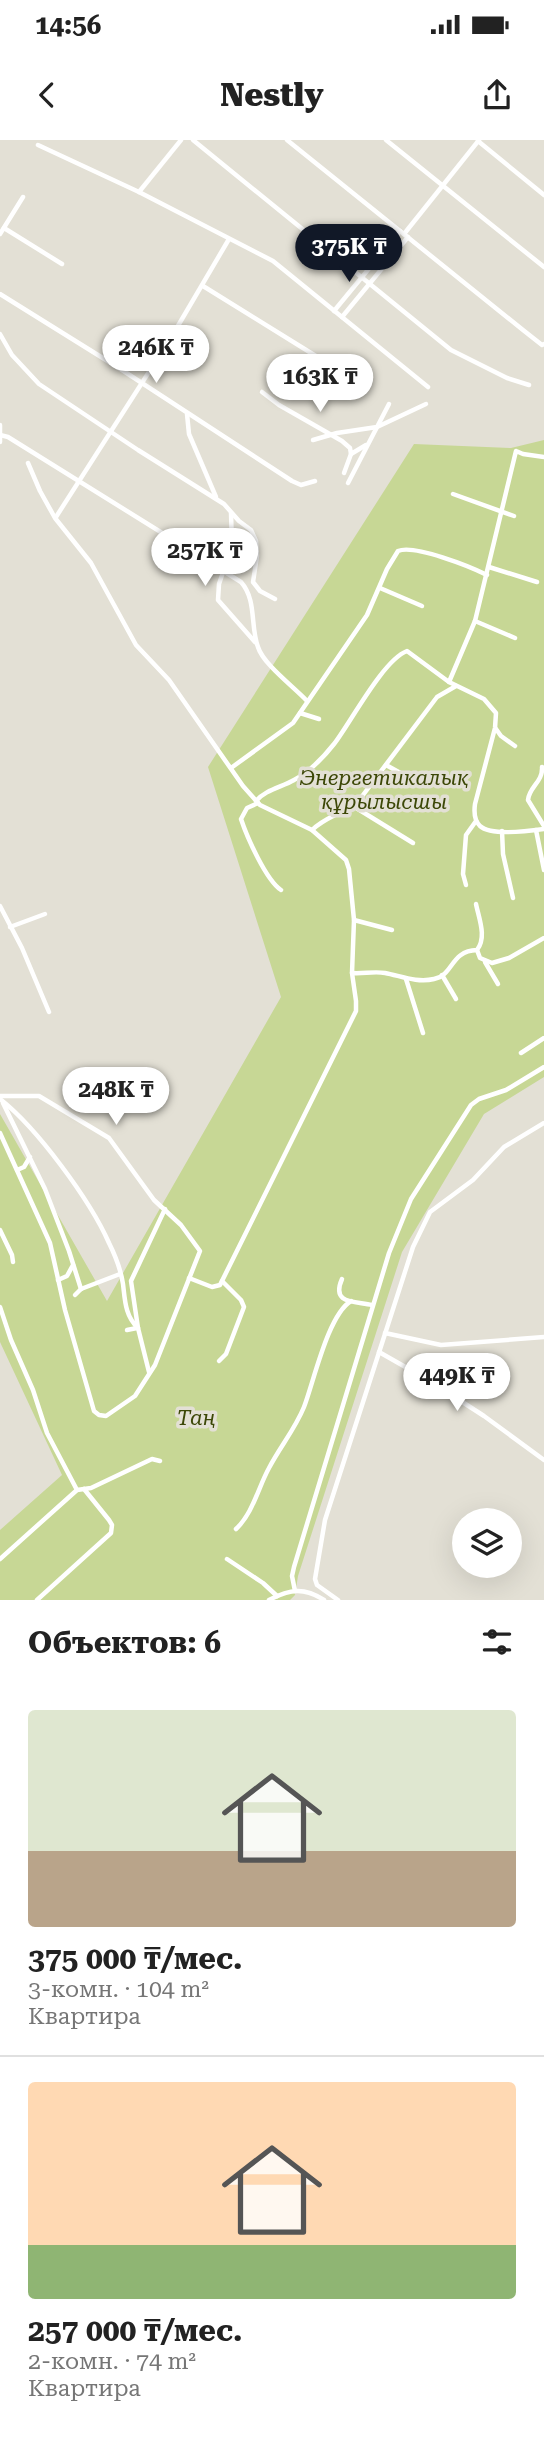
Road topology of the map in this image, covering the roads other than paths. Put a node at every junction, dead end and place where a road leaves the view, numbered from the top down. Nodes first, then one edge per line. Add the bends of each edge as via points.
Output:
1 (181, 140) edge
2 (193, 140) edge
3 (288, 140) edge
4 (386, 140) edge
5 (478, 140) edge
6 (38, 145) dead end
7 (443, 186) junction
8 (139, 192) junction
9 (544, 195) edge
10 (23, 197) dead end
11 (4, 228) junction
12 (0, 234) edge
13 (404, 234) junction
14 (229, 239) junction
15 (62, 264) dead end
16 (544, 267) edge
17 (362, 277) junction
18 (369, 284) junction
19 (203, 286) junction
20 (0, 294) edge
21 (334, 311) junction
22 (342, 317) junction
23 (0, 334) edge
24 (544, 344) edge
25 (349, 380) dead end
26 (142, 383) junction
27 (529, 385) dead end
28 (428, 387) dead end
29 (262, 392) dead end
30 (389, 404) dead end
31 (426, 404) dead end
32 (187, 413) junction
33 (0, 425) edge
34 (377, 427) junction
35 (111, 432) junction
36 (331, 434) junction
37 (1, 435) edge
38 (313, 440) dead end
39 (0, 442) edge
40 (366, 445) junction
41 (351, 454) junction
42 (544, 457) edge
43 (28, 463) dead end
44 (344, 472) dead end
45 (78, 481) junction
46 (315, 481) dead end
47 (348, 483) dead end
48 (453, 494) dead end
49 (216, 499) junction
50 (231, 512) junction
51 (503, 513) junction
52 (514, 516) dead end
53 (55, 518) junction
54 (489, 567) junction
55 (223, 571) junction
56 (487, 576) junction
57 (537, 582) dead end
58 (380, 588) junction
59 (275, 599) dead end
60 (422, 606) dead end
61 (475, 621) junction
62 (515, 638) dead end
63 (257, 645) junction
64 (449, 682) junction
65 (456, 686) junction
66 (307, 701) junction
67 (300, 713) junction
68 (319, 719) dead end
69 (495, 728) junction
70 (515, 746) dead end
71 (386, 765) junction
72 (542, 767) dead end
73 (231, 768) junction
74 (404, 775) dead end
75 (257, 802) junction
76 (353, 806) junction
77 (476, 821) junction
78 (544, 827) edge
79 (312, 830) junction
80 (536, 830) junction
81 (502, 831) junction
82 (413, 844) dead end
83 (544, 870) edge
84 (466, 885) dead end
85 (281, 890) dead end
86 (513, 898) dead end
87 (476, 905) dead end
88 (0, 906) edge
89 (45, 914) dead end
90 (354, 919) junction
91 (10, 927) junction
92 (391, 930) dead end
93 (544, 938) edge
94 (478, 950) junction
95 (484, 961) junction
96 (352, 973) junction
97 (442, 975) junction
98 (406, 979) junction
99 (498, 985) dead end
100 (456, 999) dead end
101 (49, 1012) dead end
102 (423, 1033) dead end
103 (544, 1038) edge
104 (521, 1053) dead end
105 (544, 1068) edge
106 (0, 1098) edge
107 (544, 1123) edge
108 (0, 1133) edge
109 (30, 1156) junction
110 (17, 1170) junction
111 (165, 1209) junction
112 (0, 1230) edge
113 (13, 1262) dead end
114 (73, 1264) junction
115 (120, 1274) junction
116 (189, 1278) junction
117 (342, 1279) dead end
118 (58, 1280) junction
119 (222, 1281) junction
120 (81, 1289) junction
121 (75, 1295) dead end
122 (351, 1301) junction
123 (372, 1304) junction
124 (0, 1307) edge
125 (138, 1328) junction
126 (127, 1329) dead end
127 (385, 1333) junction
128 (544, 1337) edge
129 (379, 1352) junction
130 (219, 1360) dead end
131 (149, 1373) junction
132 (544, 1460) edge
133 (160, 1461) dead end
134 (84, 1488) junction
135 (77, 1490) junction
136 (236, 1529) dead end
137 (0, 1559) edge
138 (227, 1559) dead end
139 (295, 1591) junction
140 (277, 1596) junction
141 (37, 1600) edge
142 (268, 1600) edge
143 (324, 1600) edge
144 (338, 1600) edge

1 - 8 street
2 - 17 street
3 - 13 street
4 - 7 street
5 - 7 street
5 - 9 street
6 - 8 street
7 - 13 street
7 - 16 street
8 - 14 street
10 - 11 street
11 - 12 street
11 - 15 street
13 - 17 street
13 - 18 street
13 - 24 street
14 - 19 street
14 - 21 street via 273,261
17 - 18 street
17 - 21 street
18 - 22 street
18 - 27 street via 457,354
19 - 25 street
19 - 26 street
20 - 26 street
21 - 22 street
22 - 28 street
23 - 35 street via 39,384
26 - 32 street
26 - 35 street
29 - 36 street
30 - 34 street
31 - 34 street
32 - 46 street via 297,484
32 - 49 street via 189,434
33 - 37 street
34 - 36 street
34 - 40 street
35 - 45 street
35 - 49 street
36 - 38 street
36 - 41 street via 350,448
37 - 39 street
37 - 45 street
40 - 41 street
40 - 47 street
41 - 44 street
42 - 51 street via 516,450
43 - 53 street
45 - 53 street
45 - 55 street
48 - 51 street
49 - 50 street
50 - 55 street via 232,546
50 - 59 street via 254,535 253,582
51 - 52 street
51 - 54 street
53 - 73 street via 99,575 135,645 169,680
54 - 56 street
54 - 57 street
55 - 63 street via 247,590
55 - 63 street via 218,600
56 - 58 street via 405,548 394,555
56 - 61 street
58 - 60 street
58 - 66 street via 367,615
61 - 62 street
61 - 64 street
63 - 66 street
64 - 65 street
64 - 75 street via 407,651 402,653 321,759
65 - 69 street via 489,703 497,717
65 - 71 street via 437,697
66 - 67 street
67 - 68 street
67 - 73 street via 276,737
69 - 70 street
69 - 77 street via 477,792
71 - 74 street
71 - 76 street
72 - 78 street via 542,777 528,800
73 - 75 street
75 - 79 street
75 - 85 street via 241,819
76 - 79 street
76 - 82 street
77 - 81 street via 488,830
77 - 84 street via 467,831
78 - 80 street
79 - 90 street via 346,860
80 - 81 street
80 - 83 street
81 - 86 street
87 - 94 street via 482,941
88 - 91 street
89 - 91 street
90 - 92 street
90 - 96 street
91 - 101 street
93 - 95 street via 509,957
94 - 95 street
94 - 97 street via 462,953
95 - 99 street
96 - 98 street
96 - 119 street via 356,1012
97 - 98 street
97 - 100 street
98 - 102 street
103 - 104 street
105 - 123 street via 468,1109 408,1204
106 - 109 street
106 - 111 street via 39,1096 103,1134
106 - 115 street via 70,1180 108,1241
107 - 127 street via 504,1147 473,1180 430,1212
108 - 110 street
109 - 110 street
109 - 114 street
110 - 118 street via 48,1238
111 - 116 street via 200,1251
111 - 125 street via 131,1281
112 - 113 street
114 - 118 street
114 - 120 street
115 - 120 street
115 - 125 street via 129,1317
116 - 119 street via 212,1287
116 - 131 street
117 - 122 street via 338,1294
118 - 131 street via 96,1413 106,1416 132,1400
119 - 130 street via 244,1307 226,1354
120 - 121 street
122 - 123 street
122 - 136 street via 341,1310 326,1340 297,1421
123 - 139 street via 294,1567
124 - 135 street via 47,1433
125 - 126 street
125 - 131 street
127 - 128 street via 441,1345
127 - 129 street
129 - 132 street via 441,1388
129 - 144 street via 320,1546 317,1586
133 - 134 street via 152,1459
134 - 135 street
134 - 141 street via 112,1525 111,1533
135 - 137 street
138 - 140 street
139 - 140 street
139 - 143 street via 309,1591
140 - 142 street

